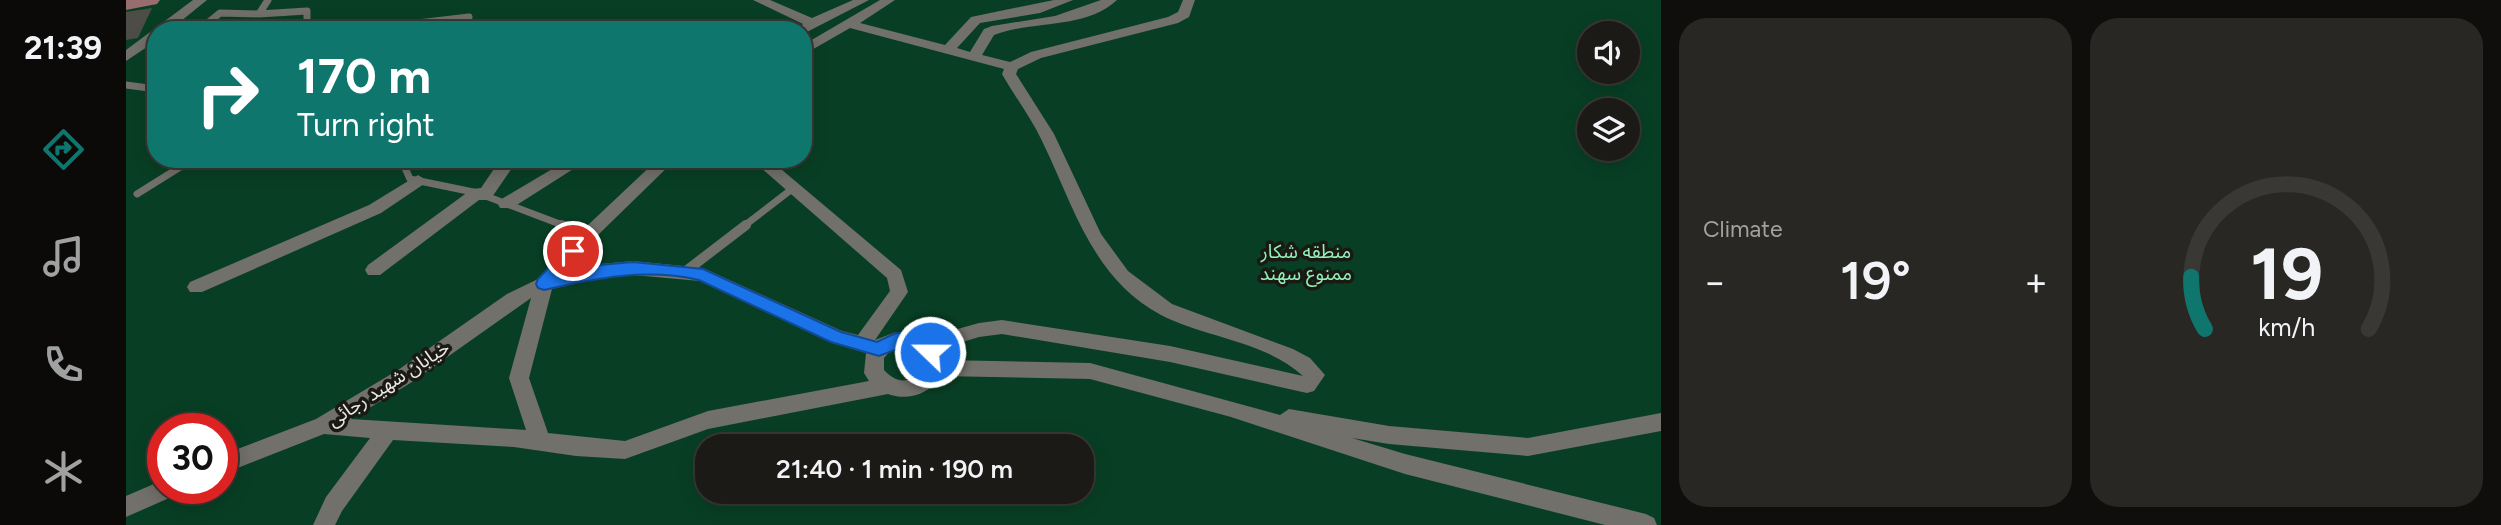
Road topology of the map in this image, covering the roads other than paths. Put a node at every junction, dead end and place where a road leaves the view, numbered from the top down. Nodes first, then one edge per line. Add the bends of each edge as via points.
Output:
1 (151, 0) edge
2 (201, 0) edge
3 (268, 0) edge
4 (863, 0) edge
5 (889, 0) edge
6 (1067, 0) edge
7 (1111, 0) edge
8 (1189, 0) edge
9 (769, 2) edge
10 (126, 5) edge
11 (259, 14) junction
12 (469, 17) dead end
13 (173, 21) edge
14 (210, 21) edge
15 (307, 21) edge
16 (435, 21) edge
17 (799, 21) edge
18 (849, 24) junction
19 (812, 25) edge
20 (147, 41) edge
21 (812, 46) edge
22 (947, 51) junction
23 (126, 57) edge
24 (972, 58) junction
25 (1012, 68) junction
26 (126, 85) edge
27 (147, 88) edge
28 (178, 168) edge
29 (405, 168) edge
30 (503, 168) edge
31 (566, 168) edge
32 (659, 168) edge
33 (769, 168) edge
34 (418, 180) junction
35 (792, 189) junction
36 (136, 194) dead end
37 (481, 194) junction
38 (506, 204) junction
39 (588, 235) junction
40 (374, 270) dead end
41 (686, 271) junction
42 (544, 284) junction
43 (196, 287) dead end
44 (924, 346) junction
45 (870, 347) junction
46 (933, 368) junction
47 (887, 386) junction
48 (1231, 408) junction
49 (1661, 422) edge
50 (323, 425) junction
51 (387, 432) junction
52 (541, 441) junction
53 (238, 459) edge
54 (147, 498) edge
55 (126, 507) edge
56 (324, 525) edge
57 (1646, 525) edge

1 - 10 street
2 - 13 street
3 - 11 lane
4 - 19 street
5 - 18 street
6 - 22 street via 976,20
7 - 24 street via 1084,14 989,32
8 - 25 street via 1184,13 1173,19 1036,55
9 - 17 street
11 - 14 lane via 220,13
11 - 15 lane via 307,11
12 - 16 lane
18 - 21 street
18 - 22 street
20 - 23 street
22 - 24 street
24 - 25 street
25 - 44 street via 1010,74 1050,140 1084,222 1108,263 1167,309 1297,360 1315,375 1307,385 1170,354 1002,327
26 - 27 lane
28 - 36 lane
29 - 34 lane via 410,179
30 - 37 street
31 - 38 street
32 - 39 street
33 - 35 street
34 - 37 lane
34 - 43 street via 375,209
35 - 41 lane
35 - 45 street via 895,275 899,292
37 - 38 lane
37 - 40 street
38 - 39 lane
39 - 42 street
41 - 42 street via 600,271
41 - 45 street
42 - 50 street, خیابان شهید رجائی via 513,299 405,376
42 - 52 street via 519,378
44 - 45 street via 896,340
44 - 46 street
45 - 47 street via 874,373
46 - 47 street via 916,387
46 - 48 street via 1090,370
47 - 52 street via 708,420 625,450
48 - 49 street via 1389,435 1528,447
48 - 57 street via 1405,464
50 - 51 street
50 - 53 street, خیابان شهید رجائی
51 - 52 street via 479,433
51 - 56 street
54 - 55 street

